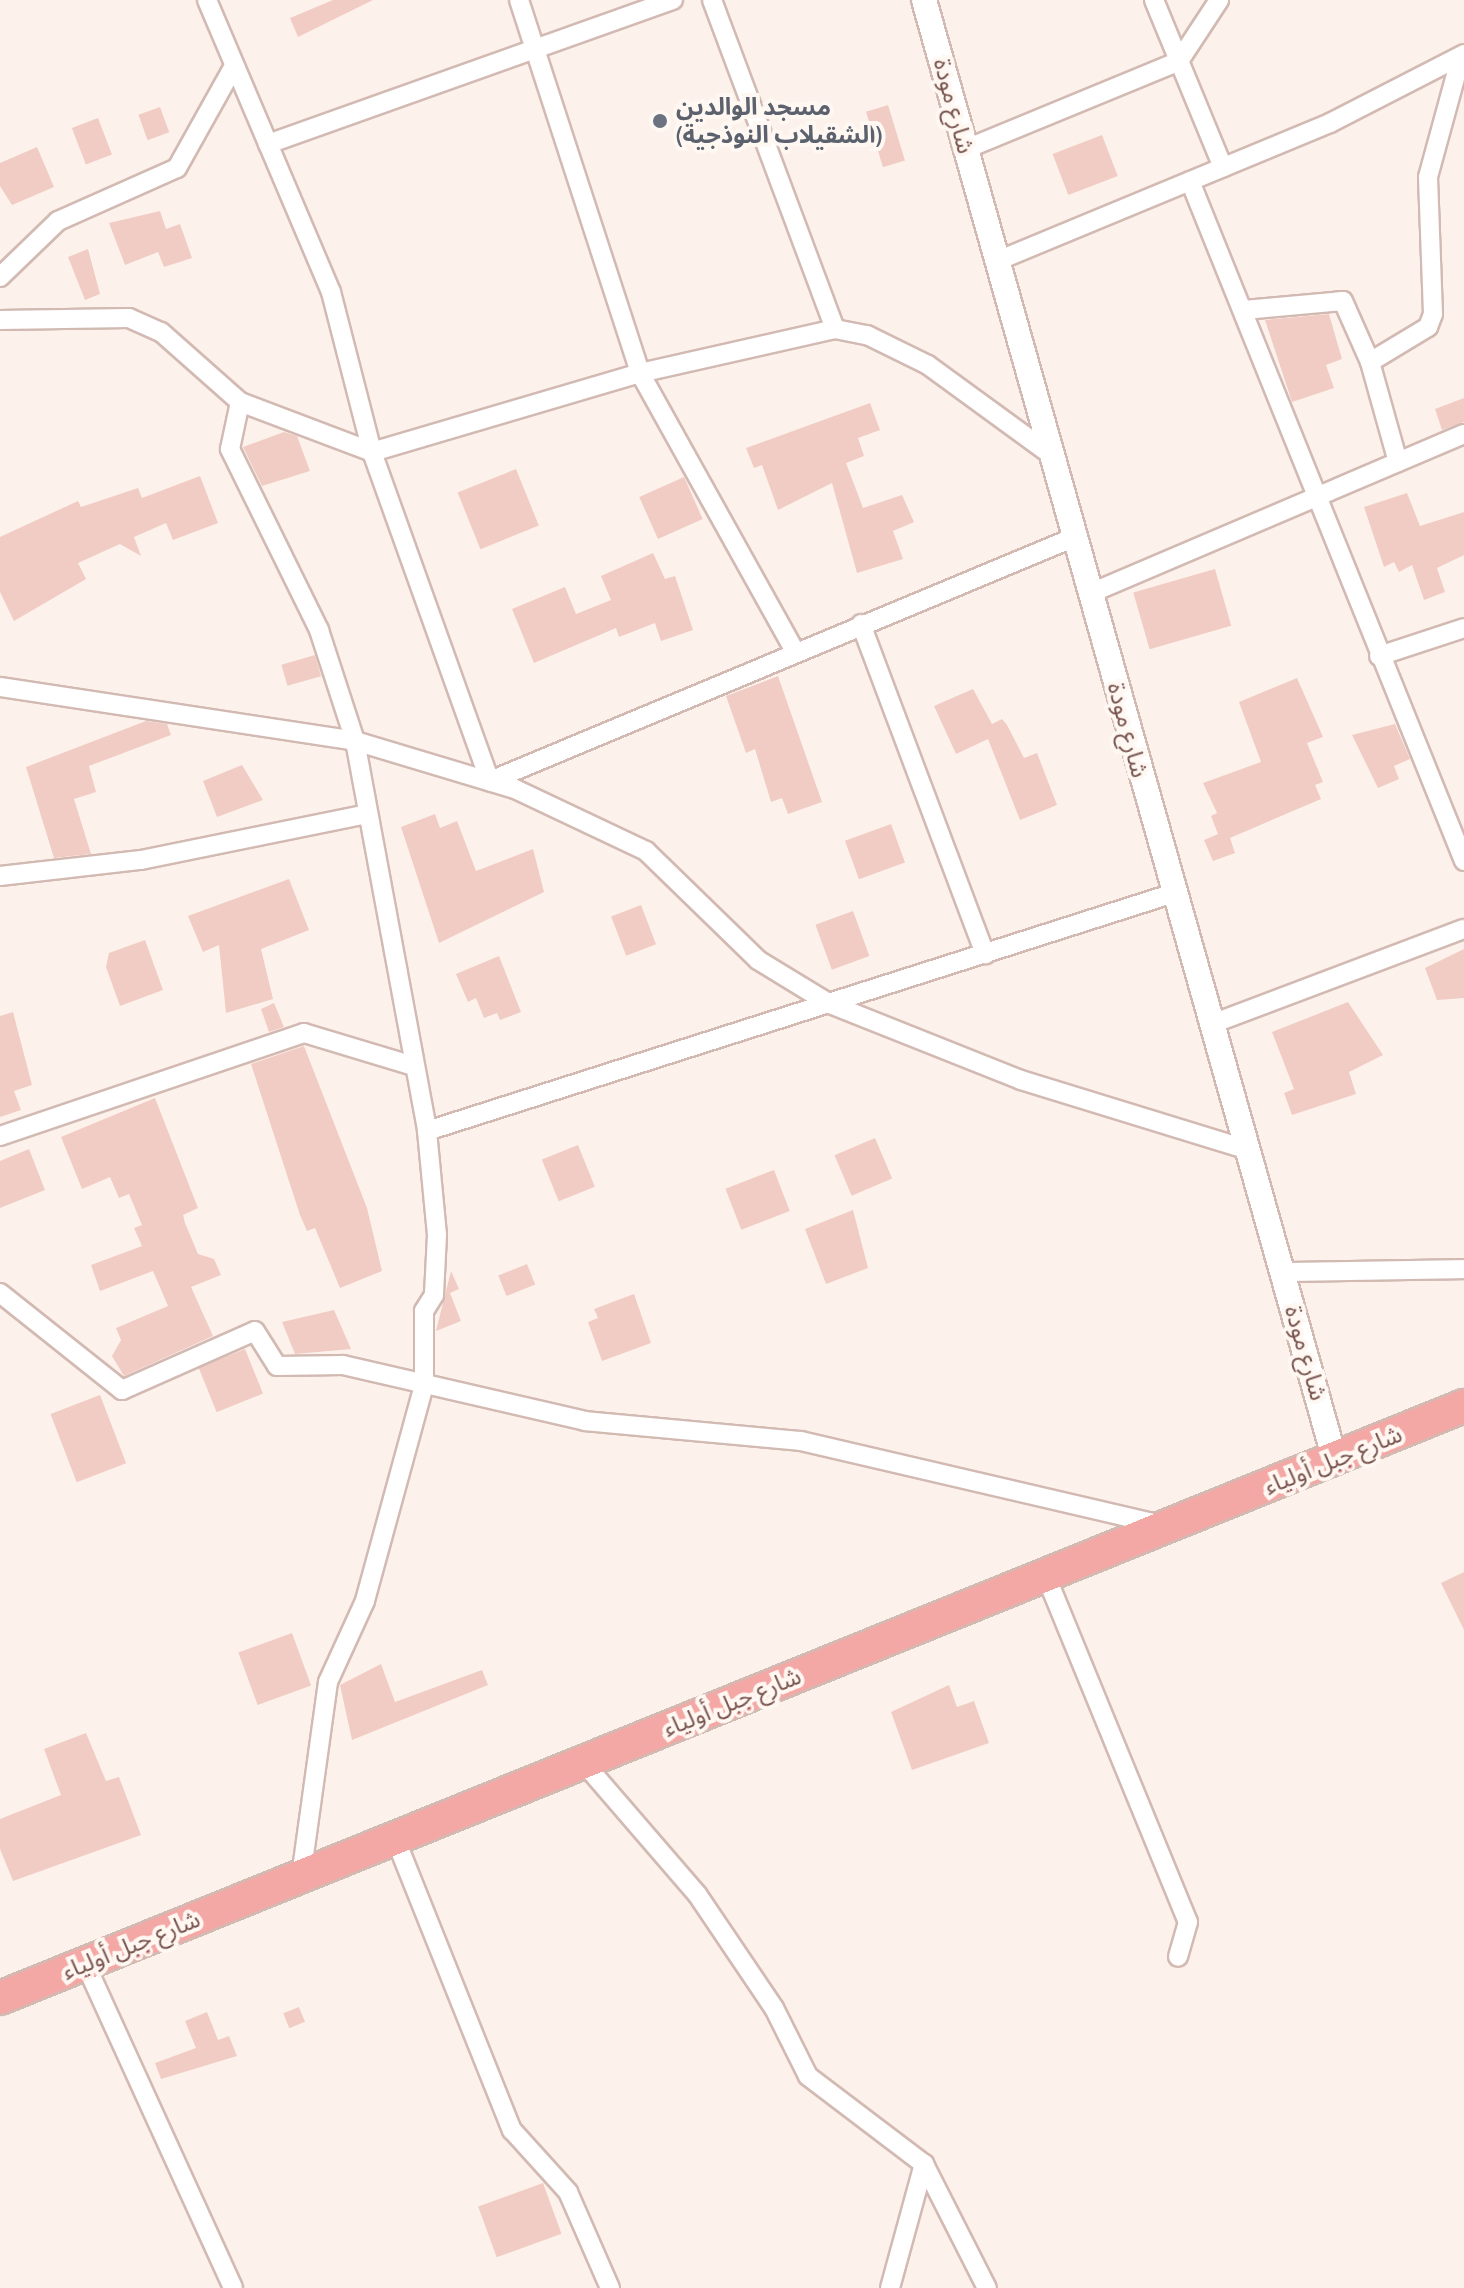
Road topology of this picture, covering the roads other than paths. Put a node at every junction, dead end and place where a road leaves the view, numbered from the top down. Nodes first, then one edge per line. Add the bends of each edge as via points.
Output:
1 (207, 0) edge
2 (519, 0) edge
3 (673, 0) edge
4 (712, 0) edge
5 (924, 0) edge
6 (1154, 0) edge
7 (1219, 0) edge
8 (538, 43) junction
9 (1463, 55) edge
10 (1179, 61) junction
11 (233, 68) junction
12 (268, 144) junction
13 (966, 149) junction
14 (1223, 167) junction
15 (1190, 181) junction
16 (997, 261) junction
17 (2, 270) edge
18 (1244, 310) junction
19 (0, 320) edge
20 (835, 329) junction
21 (1370, 362) junction
22 (640, 373) junction
23 (240, 402) junction
24 (1464, 434) edge
25 (372, 452) junction
26 (1054, 457) junction
27 (1398, 462) junction
28 (1314, 498) junction
29 (1075, 537) junction
30 (1091, 593) junction
31 (861, 624) junction
32 (1464, 628) edge
33 (795, 651) junction
34 (1379, 656) junction
35 (0, 687) edge
36 (355, 741) junction
37 (490, 781) junction
38 (367, 814) junction
39 (1464, 861) edge
40 (0, 876) edge
41 (1174, 893) junction
42 (1464, 929) edge
43 (985, 954) junction
44 (830, 1004) junction
45 (1212, 1024) junction
46 (413, 1066) junction
47 (427, 1131) junction
48 (0, 1136) edge
49 (1248, 1150) junction
50 (1464, 1269) edge
51 (1283, 1272) junction
52 (0, 1293) edge
53 (424, 1385) junction
54 (1464, 1406) edge
55 (1335, 1460) junction
56 (1167, 1527) junction
57 (1046, 1576) junction
58 (583, 1762) junction
59 (395, 1838) junction
60 (301, 1876) junction
61 (1178, 1957) dead end
62 (85, 1963) junction
63 (0, 1998) edge
64 (924, 2164) junction
65 (233, 2288) edge
66 (610, 2288) edge
67 (890, 2288) edge
68 (987, 2288) edge

1 - 11 street
2 - 8 street
3 - 8 street
4 - 20 street
5 - 13 street, شارع مودة
6 - 10 street
7 - 10 street
8 - 12 street
8 - 22 street
9 - 14 street
9 - 21 street via 1428,177 1433,314 1428,327
10 - 13 street
10 - 14 street
11 - 12 street
11 - 17 street via 177,168 58,221
12 - 25 street via 331,292
13 - 16 street, شارع مودة
14 - 15 street
15 - 16 street
15 - 18 street
16 - 26 street, شارع مودة
18 - 21 street via 1336,298 1349,308
18 - 28 street
19 - 23 street via 129,318 161,332
20 - 22 street
20 - 26 street via 867,335 928,365
21 - 27 street
22 - 25 street
22 - 33 street
23 - 25 street
23 - 36 street via 230,449 319,630
24 - 27 street
25 - 37 street
26 - 29 street, شارع مودة
27 - 28 street
28 - 30 street
28 - 34 street
29 - 30 street, شارع مودة
29 - 31 street
30 - 41 street, شارع مودة
31 - 33 street
31 - 43 street
32 - 34 street
33 - 37 street
34 - 39 street
35 - 36 street
36 - 37 street
36 - 38 street
37 - 44 street via 646,851 758,960
38 - 40 street via 188,852
38 - 46 street
41 - 43 street
41 - 45 street, شارع مودة
42 - 45 street
43 - 44 street
44 - 47 street
44 - 49 street via 1021,1080
45 - 49 street, شارع مودة
46 - 47 street
46 - 48 street via 304,1033
47 - 53 street via 437,1235 434,1295 424,1311
49 - 51 street, شارع مودة
50 - 51 street
51 - 55 street, شارع مودة
52 - 53 street via 122,1390 255,1331 277,1366 343,1365
53 - 56 street via 585,1421 801,1441
53 - 60 street via 365,1601 328,1682
54 - 55 highway, شارع جبل أولياء
55 - 56 highway, شارع جبل أولياء
56 - 57 highway, شارع جبل أولياء
57 - 58 highway, شارع جبل أولياء
57 - 61 street via 1188,1922
58 - 59 highway, شارع جبل أولياء
58 - 64 street via 697,1894 774,2008 808,2076
59 - 60 highway, شارع جبل أولياء
59 - 66 street via 512,2130 568,2192
60 - 62 highway, شارع جبل أولياء
62 - 63 highway, شارع جبل أولياء
62 - 65 street
64 - 67 street
64 - 68 street

